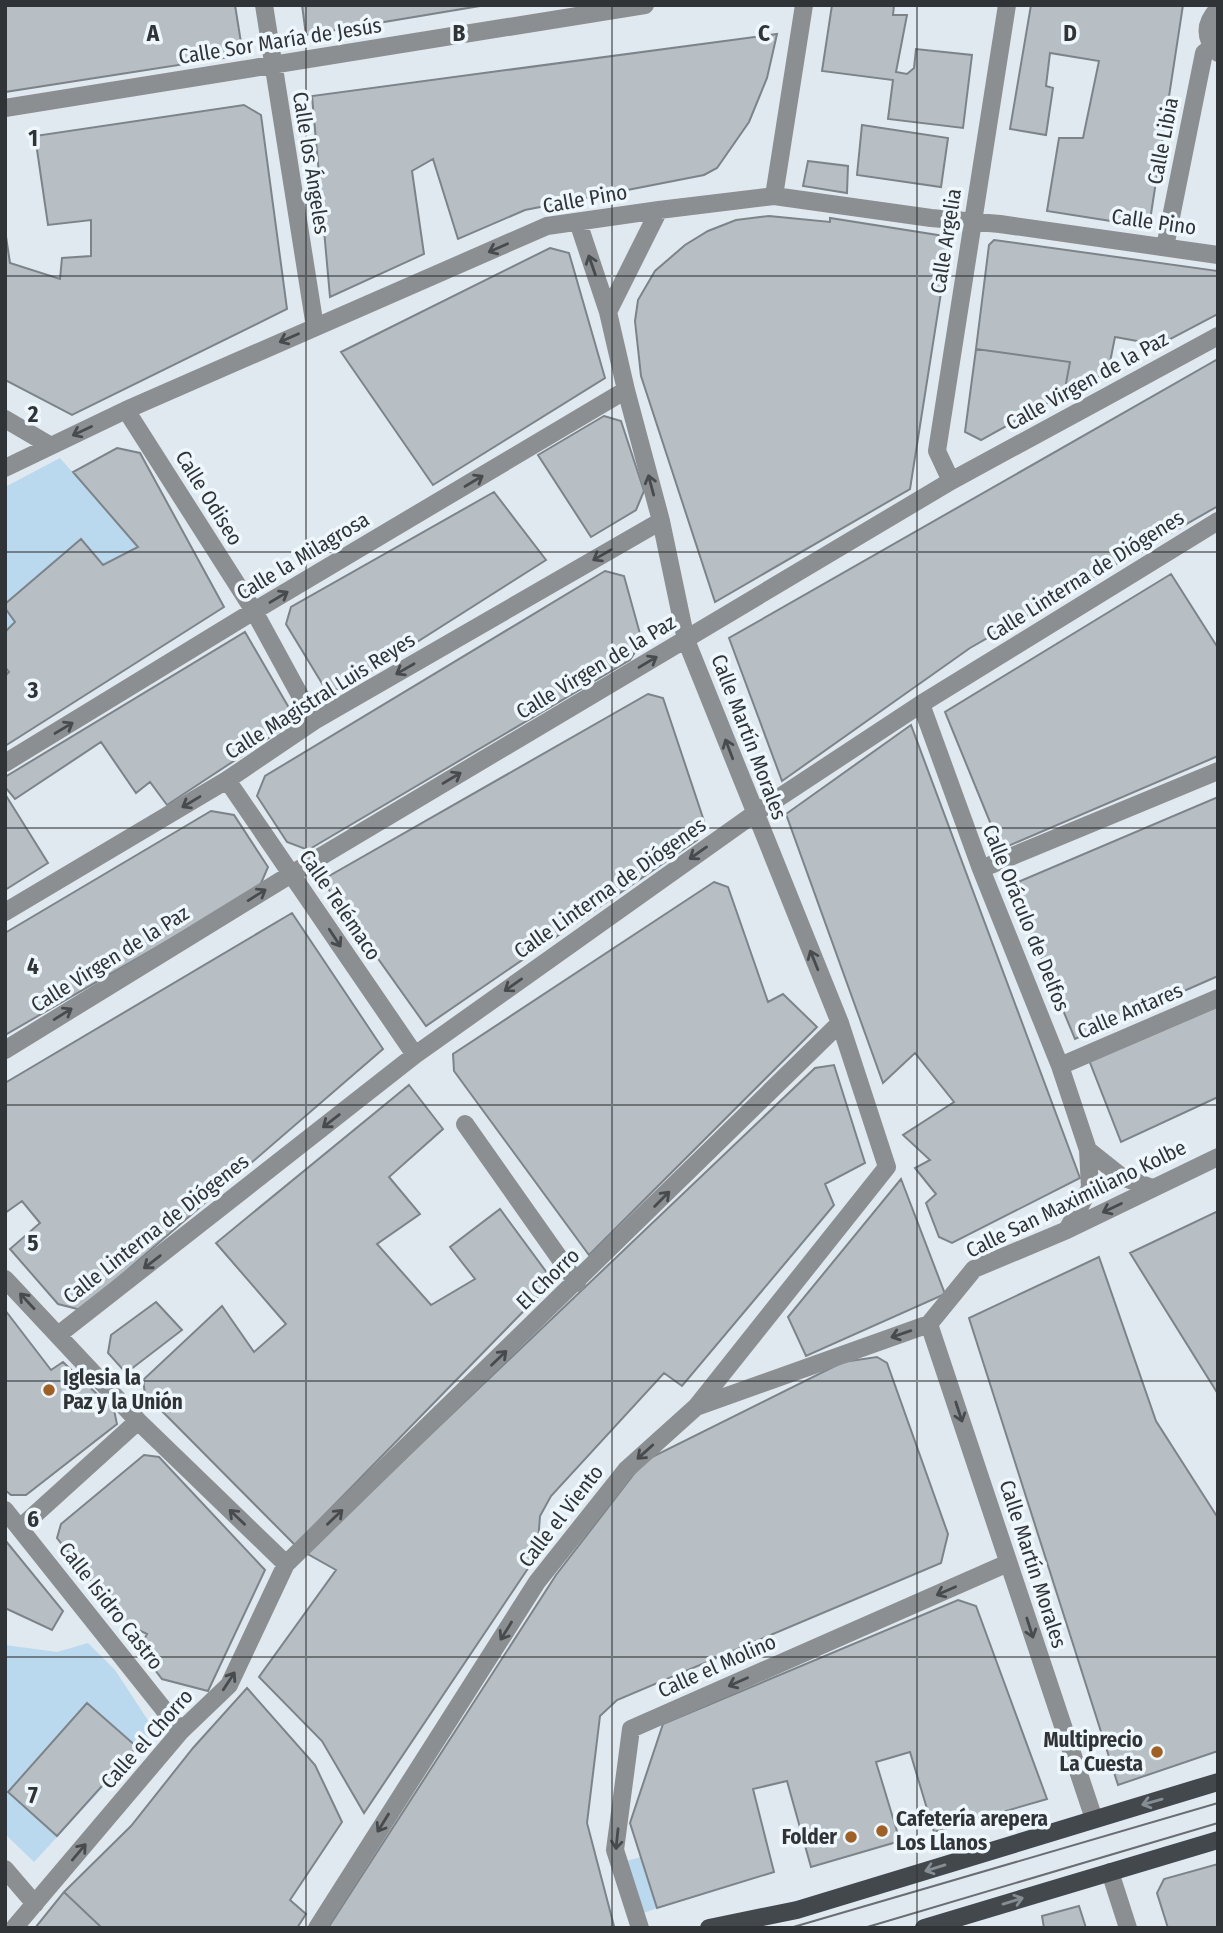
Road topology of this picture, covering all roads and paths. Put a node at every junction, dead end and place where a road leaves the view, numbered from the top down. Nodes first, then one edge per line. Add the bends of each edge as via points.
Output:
1 (264, 5) edge
2 (645, 5) edge
3 (804, 5) edge
4 (1007, 5) edge
5 (1214, 10) edge
6 (1215, 50) edge
7 (272, 66) junction
8 (5, 108) edge
9 (774, 196) junction
10 (659, 209) junction
11 (578, 222) junction
12 (972, 222) junction
13 (1165, 247) junction
14 (1218, 254) edge
15 (608, 312) junction
16 (315, 327) junction
17 (1218, 336) edge
18 (626, 390) junction
19 (126, 410) junction
20 (5, 419) edge
21 (51, 446) junction
22 (5, 468) edge
23 (951, 481) junction
24 (661, 521) junction
25 (1218, 521) edge
26 (254, 611) junction
27 (686, 640) junction
28 (921, 704) junction
29 (314, 721) junction
30 (5, 763) edge
31 (1218, 771) edge
32 (227, 780) junction
33 (754, 814) junction
34 (981, 869) junction
35 (293, 873) junction
36 (5, 912) edge
37 (1218, 998) edge
38 (840, 1023) junction
39 (5, 1050) edge
40 (415, 1055) junction
41 (1060, 1066) junction
42 (466, 1124) dead end
43 (1088, 1150) junction
44 (1218, 1157) edge
45 (887, 1167) joint
46 (1152, 1188) junction
47 (1067, 1230) junction
48 (5, 1279) edge
49 (577, 1283) junction
50 (929, 1324) junction
51 (58, 1335) junction
52 (696, 1407) junction
53 (138, 1422) junction
54 (5, 1510) edge
55 (20, 1528) junction
56 (1008, 1563) junction
57 (286, 1564) junction
58 (181, 1731) junction
59 (1218, 1783) edge
60 (1094, 1819) junction
61 (1218, 1840) edge
62 (5, 1869) edge
63 (1110, 1872) junction
64 (35, 1904) junction
65 (14, 1928) edge
66 (317, 1928) edge
67 (640, 1928) edge
68 (709, 1928) edge
69 (924, 1928) edge
70 (1128, 1928) edge

1 - 7 street, Calle los Ángeles
2 - 7 street, Calle Sor María de Jesús
3 - 9 street
4 - 12 street, Calle Argelia
5 - 6 street via 1206,30
6 - 13 street, Calle Libia via 1204,53
7 - 8 street, Calle Sor María de Jesús
7 - 16 street, Calle los Ángeles
9 - 10 street, Calle Pino
9 - 12 street, Calle Pino
10 - 11 street, Calle Pino
10 - 15 street
15 -> 11 street, Calle Martín Morales
11 -> 16 street, Calle Pino via 547,226
12 - 13 street, Calle Pino
12 - 23 street, Calle Argelia via 937,451
13 - 14 street, Calle Pino
15 - 18 street, Calle Martín Morales
16 -> 19 street, Calle Pino
17 - 23 street, Calle Virgen de la Paz
24 -> 18 street, Calle Martín Morales
26 -> 18 street, Calle la Milagrosa
19 -> 21 street, Calle Pino
19 - 26 street, Calle Odiseo
20 - 21 street
21 - 22 street, Calle Pino
23 - 27 street, Calle Virgen de la Paz
24 - 27 street, Calle Martín Morales
24 -> 29 street, Calle Magistral Luis Reyes
25 - 28 street, Calle Linterna de Diógenes
26 - 29 street, Calle Odiseo
30 -> 26 street, Calle la Milagrosa
33 -> 27 street, Calle Martín Morales
35 -> 27 street, Calle Virgen de la Paz
28 - 33 street, Calle Linterna de Diógenes
28 - 34 street, Calle Oráculo de Delfos
29 - 32 street, Calle Magistral Luis Reyes
31 - 34 street
32 - 35 street, Calle Telémaco
32 -> 36 street, Calle Magistral Luis Reyes
38 -> 33 street, Calle Martín Morales
33 -> 40 street, Calle Linterna de Diógenes
34 - 41 street, Calle Oráculo de Delfos
39 -> 35 street, Calle Virgen de la Paz
35 -> 40 street, Calle Telémaco
37 - 41 street, Calle Antares
38 - 45 street, Calle Martín Morales
49 -> 38 street, El Chorro
40 -> 51 street, Calle Linterna de Diógenes
41 - 43 street, Calle Oráculo de Delfos
42 - 49 street
43 - 46 street via 1122,1177
43 - 47 street, Calle Oráculo de Delfos via 1090,1188
44 - 46 street, Calle San Maximiliano Kolbe
45 - 52 street, Calle el Viento
46 -> 47 street, Calle San Maximiliano Kolbe
47 - 50 street, Calle San Maximiliano Kolbe via 974,1269
51 -> 48 street
57 -> 49 street, El Chorro
50 -> 52 street
50 -> 56 street, Calle Martín Morales
51 - 53 street
52 -> 66 street, Calle el Viento via 626,1469 537,1582
53 - 55 street
57 -> 53 street
54 - 55 street, Calle Isidro Castro
55 - 58 street, Calle Isidro Castro
56 -> 60 street, Calle Martín Morales
56 -> 67 street, Calle el Molino via 631,1729 615,1850
58 -> 57 street, Calle el Chorro via 229,1685
64 -> 58 street, Calle el Chorro
59 -> 60 main road
60 -> 68 main road via 797,1910
61 - 63 main road
62 - 64 street
69 -> 63 main road
63 - 70 street
64 - 65 street, Calle el Chorro

